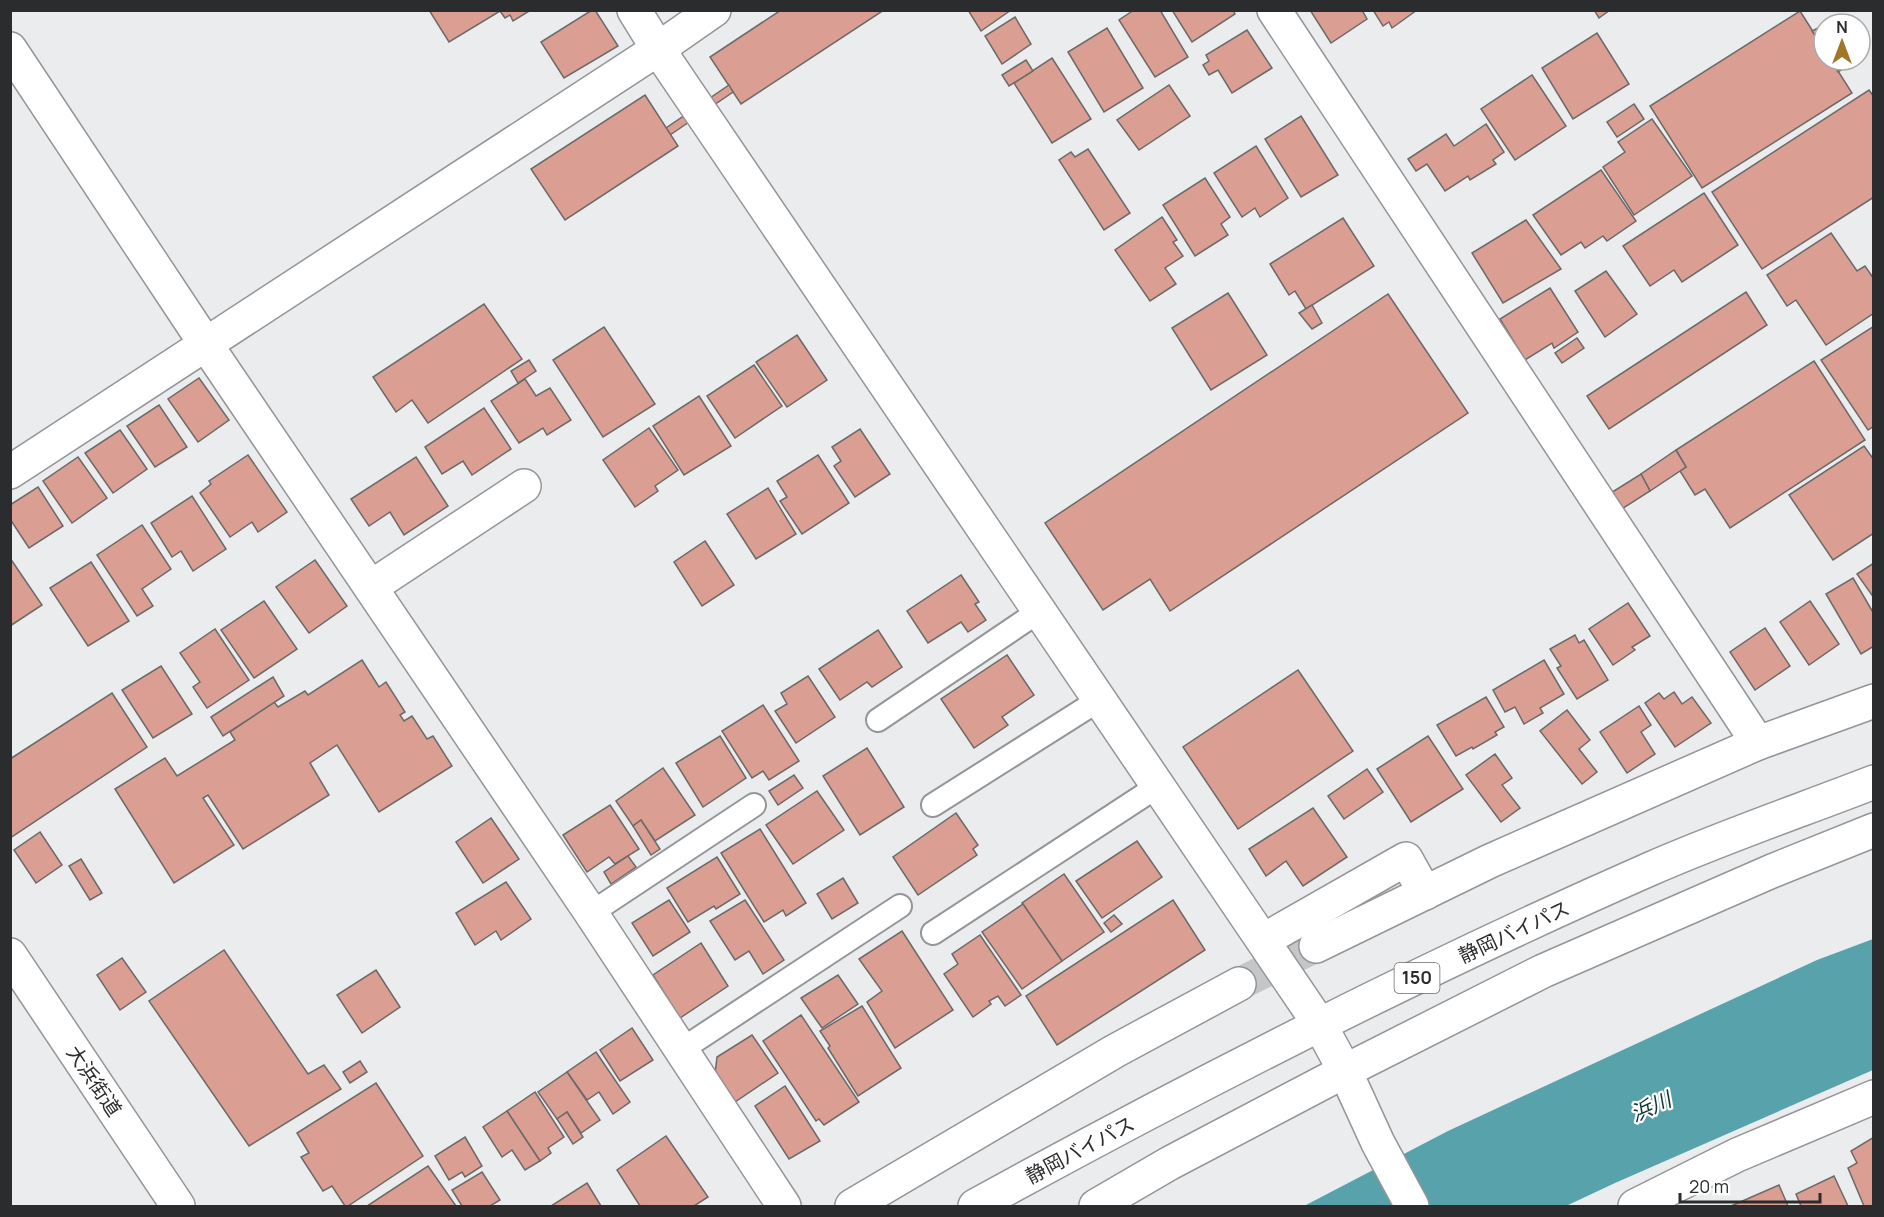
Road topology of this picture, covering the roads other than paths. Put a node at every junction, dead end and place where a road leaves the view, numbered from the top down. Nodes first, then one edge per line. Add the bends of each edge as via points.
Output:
1 (634, 10) edge
2 (714, 10) edge
3 (1274, 10) edge
4 (658, 49) junction
5 (10, 50) edge
6 (205, 343) junction
7 (10, 471) edge
8 (524, 486) dead end
9 (370, 587) junction
10 (1038, 612) junction
11 (1099, 700) junction
12 (1874, 701) edge
13 (878, 720) dead end
14 (1758, 743) junction
15 (1874, 782) edge
16 (1158, 786) junction
17 (754, 805) dead end
18 (933, 805) dead end
19 (1874, 830) edge
20 (1425, 892) junction
21 (900, 906) dead end
22 (591, 913) junction
23 (933, 933) dead end
24 (1264, 940) junction
25 (1316, 946) tunnel mouth
26 (10, 955) edge
27 (1239, 984) tunnel mouth
28 (1320, 1024) junction
29 (681, 1050) junction
30 (1345, 1071) junction
31 (1874, 1097) edge
32 (178, 1206) edge
33 (784, 1206) edge
34 (852, 1206) edge
35 (975, 1206) edge
36 (1096, 1206) edge
37 (1412, 1206) edge
38 (1635, 1206) edge

1 - 4 main road
2 - 4 main road
3 - 14 main road
4 - 6 main road
4 - 10 main road
5 - 6 main road
6 - 7 main road
6 - 9 main road
8 - 9 main road
9 - 22 main road
10 - 11 main road
10 - 13 lane
11 - 16 main road
11 - 18 lane
12 - 14 main road
14 - 20 main road
15 - 28 main road, 静岡バイパス / 150 via 1652,869
16 - 23 lane
16 - 24 main road
17 - 22 lane
19 - 30 main road, 150 via 1544,971
20 - 24 main road via 1406,859
20 - 25 main road
21 - 29 lane
22 - 29 main road
24 - 28 main road
26 - 32 main road, 大浜街道
27 - 34 main road via 1115,1051
28 - 30 main road
28 - 35 main road, 静岡バイパス / 150
29 - 33 main road
30 - 36 main road, 150
30 - 37 main road
31 - 38 main road via 1737,1155

